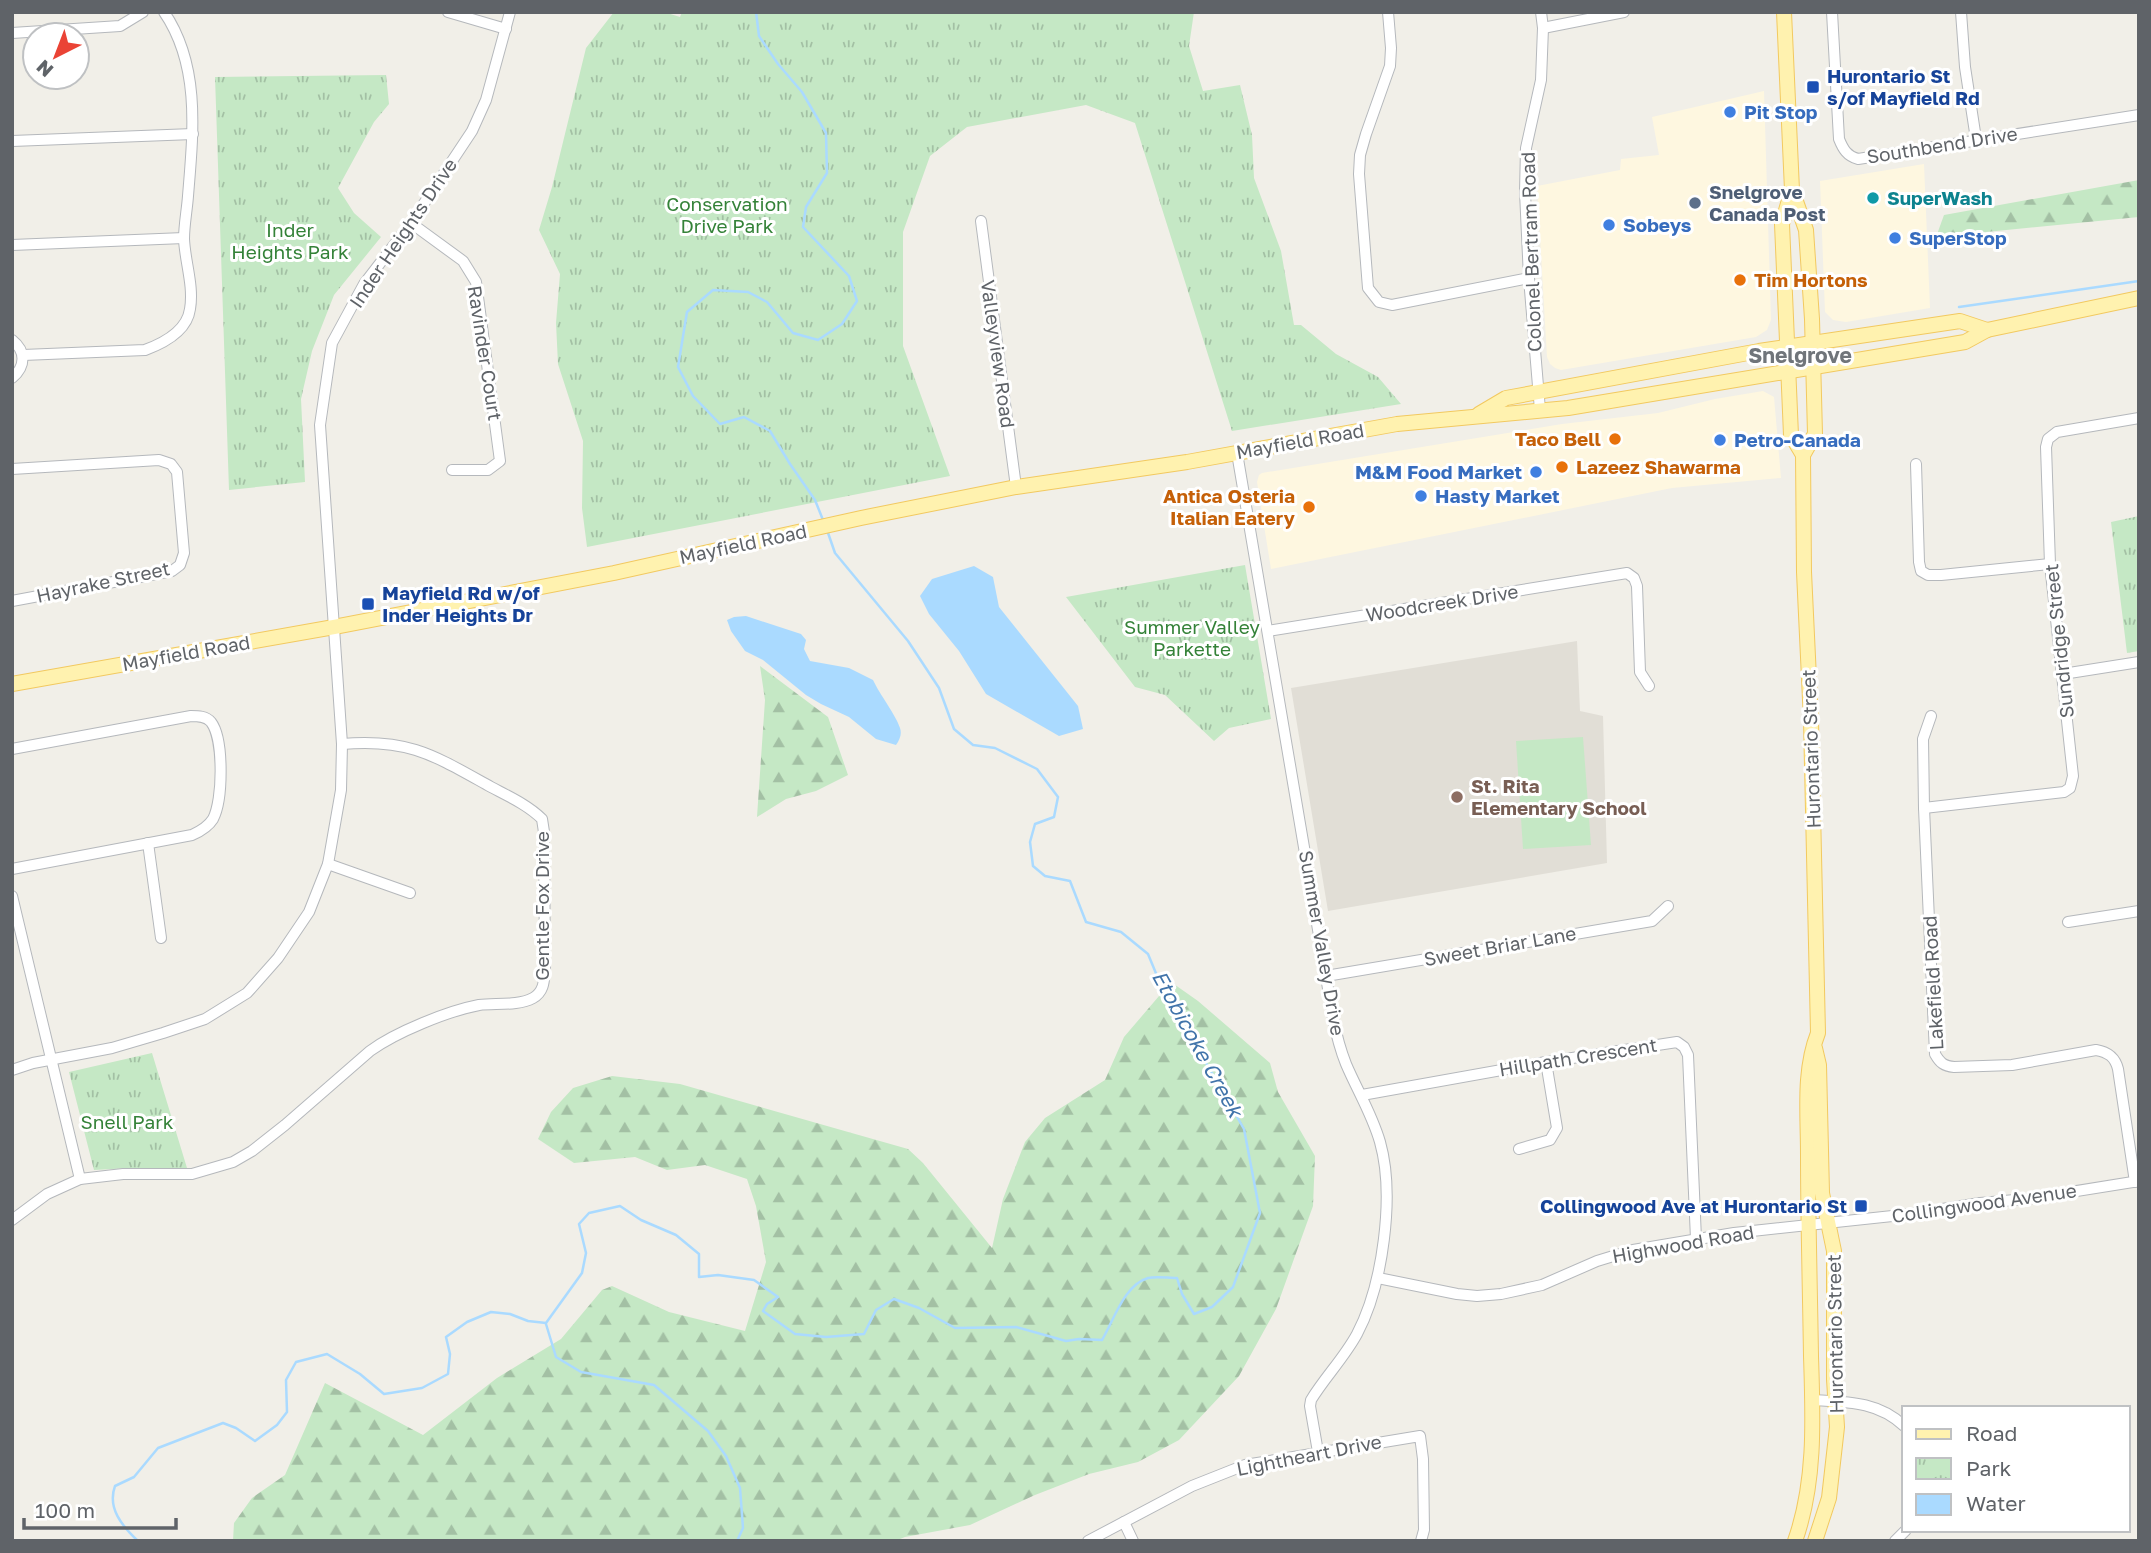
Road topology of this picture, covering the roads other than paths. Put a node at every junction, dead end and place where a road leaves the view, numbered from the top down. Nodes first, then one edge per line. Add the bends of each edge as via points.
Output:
1 (143, 12) edge
2 (164, 12) edge
3 (448, 12) edge
4 (510, 12) edge
5 (1388, 12) edge
6 (1541, 12) edge
7 (1624, 12) edge
8 (1784, 12) edge
9 (1832, 12) edge
10 (1961, 12) edge
11 (1544, 28) junction
12 (506, 29) junction
13 (12, 33) edge
14 (2139, 115) edge
15 (193, 134) junction
16 (1976, 139) junction
17 (12, 141) edge
18 (1792, 190) junction
19 (981, 221) dead end
20 (411, 223) junction
21 (184, 238) junction
22 (12, 246) edge
23 (1529, 278) junction
24 (2139, 298) edge
25 (1987, 330) junction
26 (12, 340) edge
27 (1812, 344) junction
28 (1787, 347) junction
29 (23, 355) junction
30 (1813, 367) junction
31 (1788, 371) junction
32 (12, 378) edge
33 (1538, 392) junction
34 (1540, 410) junction
35 (1475, 416) junction
36 (2139, 418) edge
37 (1237, 453) junction
38 (1803, 455) junction
39 (1916, 464) dead end
40 (12, 469) edge
41 (452, 470) dead end
42 (1016, 487) junction
43 (2050, 564) junction
44 (12, 601) edge
45 (334, 627) junction
46 (1268, 631) junction
47 (2139, 662) edge
48 (2063, 674) junction
49 (12, 684) edge
50 (1649, 686) dead end
51 (1931, 716) dead end
52 (342, 744) junction
53 (12, 749) edge
54 (1924, 808) junction
55 (148, 843) junction
56 (328, 864) junction
57 (12, 869) edge
58 (410, 892) dead end
59 (12, 896) edge
60 (1668, 906) dead end
61 (2139, 911) edge
62 (2067, 922) dead end
63 (162, 938) dead end
64 (1326, 975) junction
65 (1814, 1043) junction
66 (51, 1060) junction
67 (1546, 1062) junction
68 (12, 1070) edge
69 (1362, 1095) junction
70 (1519, 1149) dead end
71 (80, 1179) junction
72 (2137, 1181) edge
73 (12, 1220) edge
74 (1828, 1223) junction
75 (1808, 1225) junction
76 (1696, 1239) junction
77 (1378, 1278) junction
78 (1812, 1400) junction
79 (1836, 1402) junction
80 (1902, 1424) edge
81 (1318, 1452) junction
82 (1124, 1522) junction
83 (1088, 1541) edge
84 (1133, 1541) edge
85 (1421, 1541) edge
86 (1795, 1541) edge
87 (1815, 1541) edge

1 - 13 street via 120,26
2 - 15 street via 185,56
3 - 12 street
4 - 12 street, Inder Heights Drive
5 - 23 street via 1390,66 1360,164 1368,288 1379,302 1392,305
6 - 11 street, Colonel Bertram Road
7 - 11 street
8 - 18 main road, Hurontario Street
9 - 16 street, Southbend Drive via 1839,139 1848,155 1858,159
10 - 16 street
11 - 23 street, Colonel Bertram Road via 1541,80 1526,148
12 - 20 street, Inder Heights Drive via 472,131
14 - 16 street, Southbend Drive
15 - 17 street
15 - 21 street
18 - 27 main road, Hurontario Street via 1806,230
18 - 28 main road, Hurontario Street via 1782,225
19 - 42 street, Valleyview Road
20 - 41 street, Ravinder Court via 463,261 476,282 500,461 488,470
20 - 45 street, Inder Heights Drive via 364,284 332,343 320,425
21 - 22 street
21 - 29 street via 190,310 182,326 164,343 145,350
23 - 33 street, Colonel Bertram Road
24 - 25 main road, Mayfield Road
25 - 27 main road, Mayfield Road via 1960,321
25 - 30 main road, Mayfield Road via 1965,342
26 - 29 street
27 - 28 main road, Mayfield Road
27 - 30 main road, Hurontario Street
28 - 31 main road, Hurontario Street
28 - 33 main road, Mayfield Road
29 - 32 street via 21,369
30 - 31 main road, Mayfield Road
30 - 38 main road, Hurontario Street via 1815,435
31 - 34 main road, Mayfield Road
31 - 38 main road, Hurontario Street via 1791,435
33 - 34 street, Colonel Bertram Road
33 - 35 main road, Mayfield Road via 1506,398
34 - 35 main road, Mayfield Road
35 - 37 main road, Mayfield Road via 1398,424
36 - 43 street, Sundridge Street via 2062,431 2048,439
37 - 42 main road, Mayfield Road
37 - 46 street, Summer Valley Drive
38 - 65 main road, Hurontario Street via 1818,1022
39 - 43 street via 1921,571 1928,575
40 - 44 street, Hayrake Street via 159,460 171,464 177,472 184,553 172,571
42 - 45 main road, Mayfield Road
43 - 48 street, Sundridge Street
45 - 49 main road, Mayfield Road
45 - 52 street, Inder Heights Drive
46 - 50 street, Woodcreek Drive via 1627,572 1637,586 1640,672
46 - 64 street, Summer Valley Drive
47 - 48 street
48 - 54 street, Sundridge Street via 2073,775 2070,788
51 - 54 street via 1923,739
52 - 56 street, Inder Heights Drive via 341,790
52 - 71 street, Gentle Fox Drive via 391,743 430,754 542,819 545,970 540,992 530,999 452,1013 387,1040 273,1135 233,1162 192,1174
53 - 55 street via 191,716 209,720 217,734 221,767 214,817 205,829 192,835
54 - 72 street, Lakefield Road via 1938,1061 1944,1066 1975,1067 2096,1050 2113,1057
55 - 57 street
55 - 63 street
56 - 58 street
56 - 66 street, Inder Heights Drive via 309,912 247,993 205,1019 112,1048
59 - 66 street
60 - 64 street, Sweet Briar Lane via 1652,920
61 - 62 street
64 - 69 street, Summer Valley Drive via 1338,1039
65 - 74 main road, Hurontario Street via 1819,1065 1822,1193
65 - 75 main road, Hurontario Street via 1808,1066
66 - 68 street, Inder Heights Drive
66 - 71 street
67 - 69 street, Hillpath Crescent
67 - 70 street via 1557,1128 1545,1143
67 - 76 street, Hillpath Crescent via 1671,1042 1684,1047
69 - 77 street, Summer Valley Drive via 1381,1144 1384,1168 1385,1218
71 - 73 street via 47,1194
72 - 74 street, Collingwood Avenue
74 - 75 street, Highwood Road
74 - 79 main road, Hurontario Street via 1834,1251
75 - 76 street, Highwood Road
75 - 78 main road, Hurontario Street
76 - 77 street, Highwood Road via 1613,1256 1542,1285 1501,1294 1457,1294
77 - 81 street, Summer Valley Drive via 1357,1333 1311,1400
78 - 79 street
78 - 86 main road, Hurontario Street via 1811,1457
79 - 80 street via 1877,1408
79 - 87 main road, Hurontario Street via 1831,1484
81 - 82 street, Lightheart Drive via 1223,1472
81 - 85 street, Lightheart Drive via 1420,1436
82 - 83 street, Lightheart Drive
82 - 84 street

